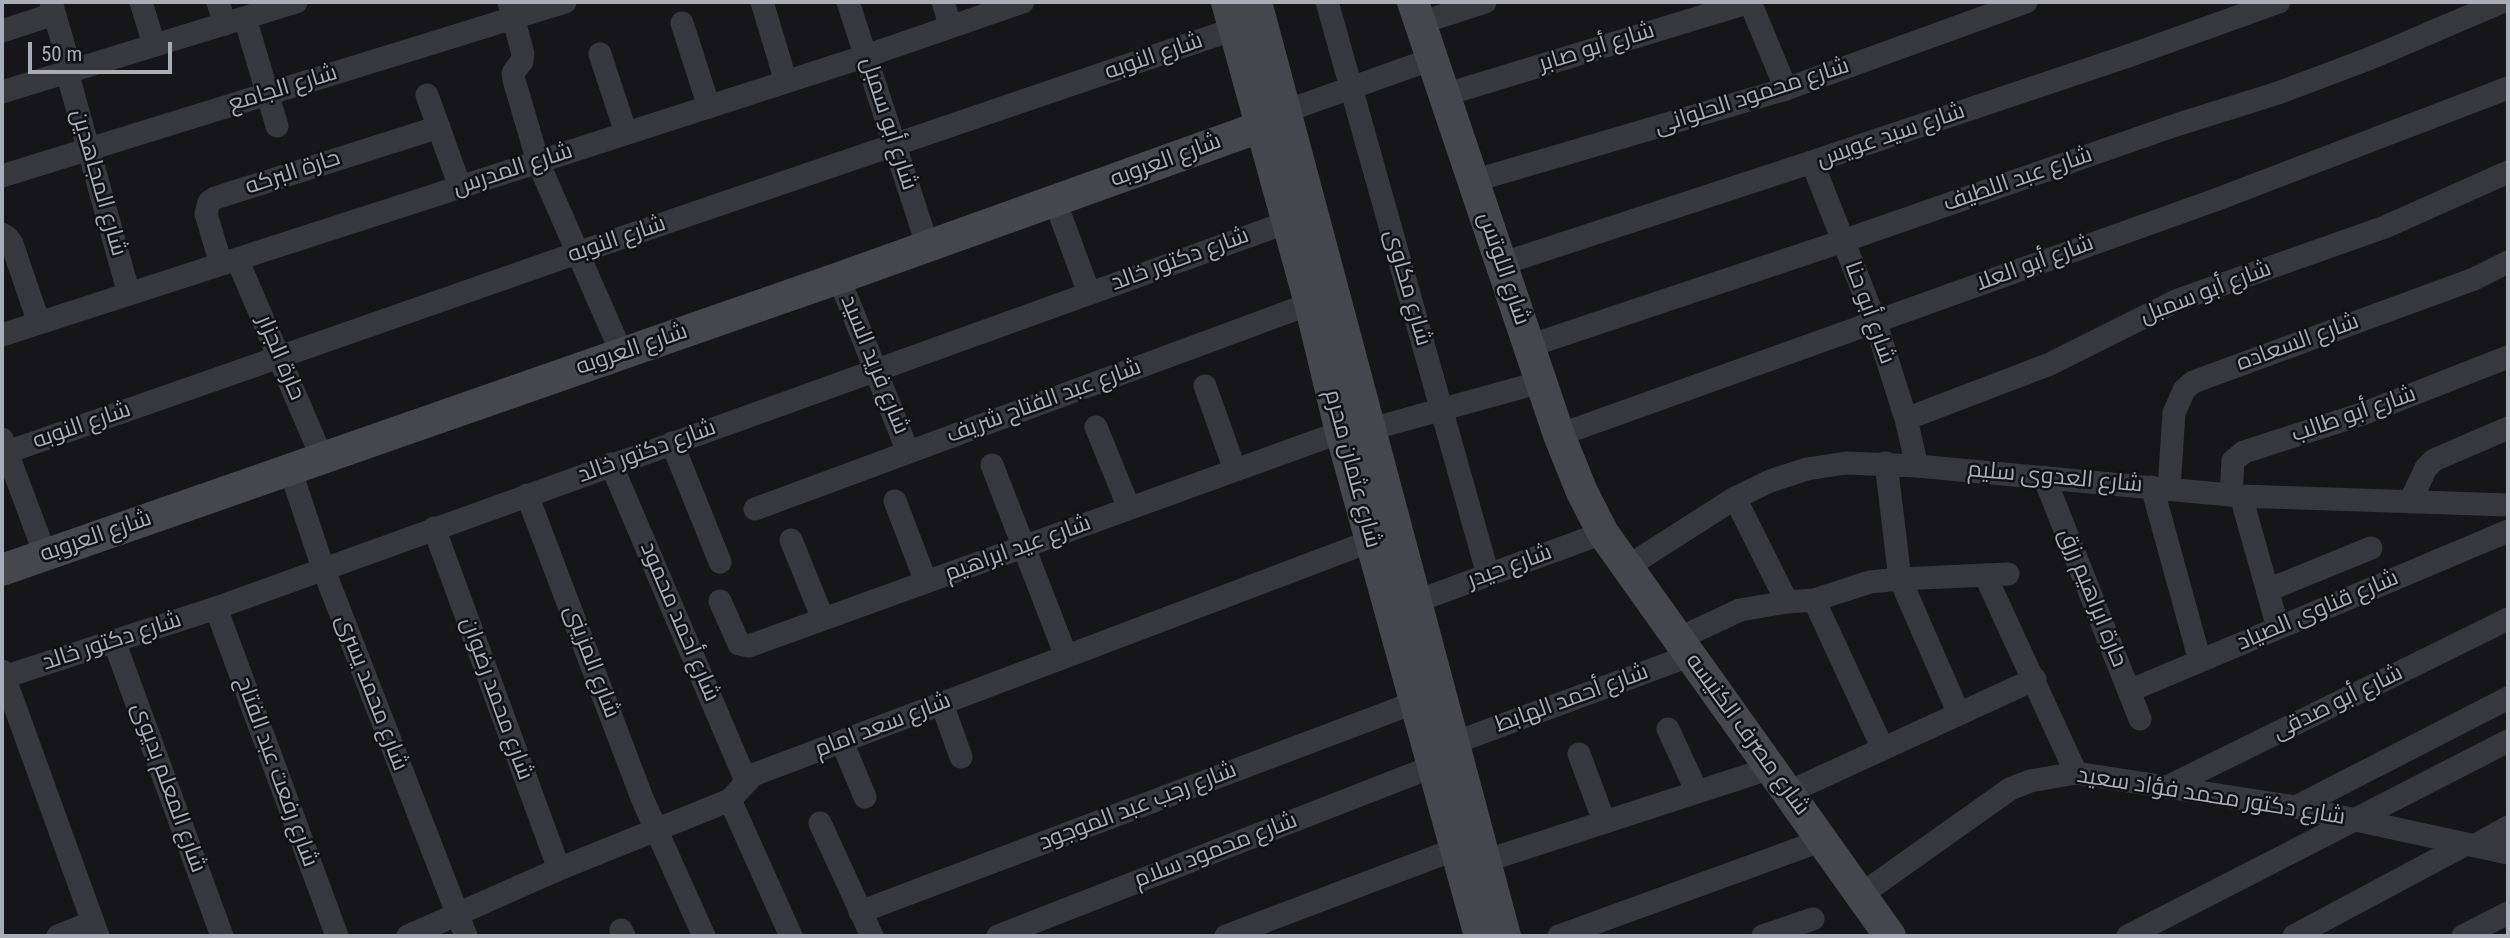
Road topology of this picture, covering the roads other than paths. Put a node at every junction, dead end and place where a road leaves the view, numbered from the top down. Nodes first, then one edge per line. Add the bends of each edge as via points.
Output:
1 (141, 2) edge
2 (218, 2) edge
3 (296, 2) edge
4 (565, 2) edge
5 (762, 2) edge
6 (848, 2) edge
7 (943, 2) edge
8 (1023, 2) edge
9 (1256, 2) edge
10 (1327, 2) edge
11 (1485, 2) edge
12 (1750, 2) edge
13 (2026, 2) edge
14 (2279, 2) edge
15 (2502, 2) edge
16 (52, 8) edge
17 (1981, 9) edge
18 (511, 10) edge
19 (1416, 12) edge
20 (1230, 15) edge
21 (235, 21) junction
22 (682, 23) dead end
23 (950, 25) junction
24 (2, 31) edge
25 (154, 46) junction
26 (600, 54) dead end
27 (866, 56) junction
28 (1432, 59) junction
29 (69, 72) junction
30 (786, 82) junction
31 (1352, 88) junction
32 (2508, 88) edge
33 (1786, 89) junction
34 (2, 92) edge
35 (267, 94) junction
36 (427, 95) dead end
37 (1444, 95) junction
38 (709, 107) junction
39 (1273, 119) junction
40 (277, 126) dead end
41 (439, 127) junction
42 (626, 133) junction
43 (894, 146) junction
44 (88, 149) junction
45 (538, 162) junction
46 (1812, 163) junction
47 (2508, 172) edge
48 (2, 176) edge
49 (1473, 181) junction
50 (460, 187) junction
51 (1055, 201) junction
52 (1288, 222) junction
53 (2, 234) edge
54 (1843, 241) junction
55 (928, 247) junction
56 (578, 253) junction
57 (229, 261) junction
58 (2508, 262) edge
59 (1501, 264) junction
60 (839, 278) junction
61 (1089, 292) junction
62 (129, 294) junction
63 (1322, 299) junction
64 (1875, 321) junction
65 (39, 323) junction
66 (2, 335) edge
67 (1529, 346) junction
68 (622, 354) junction
69 (279, 356) junction
70 (2508, 357) edge
71 (876, 370) junction
72 (1541, 382) junction
73 (1205, 386) dead end
74 (1441, 409) junction
75 (1906, 419) junction
76 (1096, 427) dead end
77 (2508, 428) edge
78 (1356, 430) junction
79 (1559, 435) junction
80 (672, 443) junction
81 (4, 448) edge
82 (908, 452) junction
83 (322, 458) junction
84 (1886, 463) junction
85 (611, 464) junction
86 (992, 465) dead end
87 (1917, 466) junction
88 (290, 469) junction
89 (1235, 470) junction
90 (2044, 477) junction
91 (2160, 487) junction
92 (527, 495) junction
93 (2236, 495) junction
94 (1735, 498) junction
95 (895, 501) dead end
96 (2410, 502) junction
97 (2508, 505) edge
98 (1129, 508) junction
99 (755, 509) dead end
100 (434, 528) junction
101 (2508, 531) edge
102 (1603, 533) junction
103 (791, 540) dead end
104 (1371, 541) junction
105 (1023, 547) junction
106 (2371, 548) dead end
107 (45, 554) junction
108 (720, 562) dead end
109 (1627, 567) junction
110 (323, 568) junction
111 (2, 570) edge
112 (2008, 574) dead end
113 (1488, 575) junction
114 (1985, 575) junction
115 (1900, 579) junction
116 (926, 582) junction
117 (2268, 590) junction
118 (1814, 600) junction
119 (720, 601) dead end
120 (1417, 601) junction
121 (1787, 602) junction
122 (216, 608) junction
123 (2508, 619) edge
124 (823, 620) junction
125 (2278, 628) junction
126 (114, 641) junction
127 (1684, 648) junction
128 (1066, 656) junction
129 (2200, 661) junction
130 (3, 674) edge
131 (2035, 679) junction
132 (2129, 691) junction
133 (2508, 698) edge
134 (1416, 702) junction
135 (942, 704) junction
136 (1959, 714) junction
137 (2140, 719) dead end
138 (1668, 729) dead end
139 (2508, 741) edge
140 (842, 742) junction
141 (1882, 749) junction
142 (1579, 754) dead end
143 (1444, 755) junction
144 (961, 757) dead end
145 (2076, 773) junction
146 (746, 780) junction
147 (1780, 780) junction
148 (2167, 787) junction
149 (1696, 792) junction
150 (864, 797) dead end
151 (730, 800) junction
152 (2295, 807) junction
153 (2353, 819) junction
154 (1604, 821) junction
155 (820, 823) dead end
156 (2508, 827) edge
157 (656, 829) junction
158 (1824, 840) junction
159 (2470, 845) junction
160 (2508, 853) edge
161 (1470, 855) junction
162 (559, 869) junction
163 (1862, 894) junction
164 (860, 912) junction
165 (2508, 914) edge
166 (1813, 919) dead end
167 (461, 926) edge
168 (95, 929) edge
169 (58, 936) edge
170 (222, 936) edge
171 (337, 936) edge
172 (408, 936) edge
173 (704, 936) edge
174 (791, 936) edge
175 (872, 936) edge
176 (998, 936) edge
177 (1226, 936) edge
178 (1480, 936) edge
179 (1505, 936) edge
180 (1559, 936) edge
181 (1763, 936) edge
182 (1890, 936) edge
183 (2128, 936) edge
184 (2294, 936) edge
185 (2463, 936) edge

1 - 25 street
2 - 21 street
3 - 21 street
4 - 18 street, شارع الجامع
5 - 30 street
6 - 27 street, شارع أبو سمبل
7 - 23 street
8 - 23 street, شارع المدرس
9 - 39 street, شارع عثمان محرم
10 - 31 street, شارع مكاوى
11 - 19 street
12 - 33 street
12 - 37 street, شارع أبو صابر
13 - 17 street, شارع محمود الحلوانى
14 - 46 street, شارع سيد عويس
15 - 54 street, شارع عبد اللطيف via 2326,75
16 - 24 street
16 - 29 street, شارع المجاهدين
17 - 33 street, شارع محمود الحلوانى
18 - 35 street, شارع الجامع
18 - 45 street via 523,54 514,80
19 - 28 street, شارع اللوتس
20 - 39 street, شارع عثمان محرم
20 - 43 street, شارع النوبه
21 - 25 street
21 - 35 street
22 - 38 street
23 - 27 street, شارع المدرس
25 - 29 street
26 - 42 street
27 - 30 street, شارع المدرس
27 - 43 street, شارع أبو سمبل
28 - 31 street
28 - 37 street, شارع اللوتس
29 - 34 street
29 - 44 street, شارع المجاهدين
30 - 38 street, شارع المدرس
31 - 39 street
31 - 74 street, شارع مكاوى
32 - 64 street, شارع أبو العلا via 2218,199
33 - 49 street, شارع محمود الحلوانى
35 - 40 street
35 - 44 street, شارع الجامع
36 - 41 street
37 - 49 street, شارع اللوتس
38 - 42 street, شارع المدرس
39 - 51 street, شارع العروبه
39 - 52 street, شارع عثمان محرم
39 - 63 street, شارع عثمان محرم
41 - 50 street
41 - 57 street, حارة البركه via 215,198 206,214
42 - 45 street, شارع المدرس
43 - 55 street, شارع أبو سمبل
43 - 56 street, شارع النوبه
44 - 48 street, شارع الجامع
44 - 62 street, شارع المجاهدين
45 - 50 street, شارع المدرس
45 - 56 street
46 - 54 street, شارع أبو حنا
46 - 59 street, شارع سيد عويس
47 - 75 street, شارع أبو سمبل via 2385,227 2178,300 2050,363
49 - 59 street, شارع اللوتس
50 - 57 street, شارع المدرس
51 - 55 street, شارع العروبه
51 - 61 street
52 - 61 street, شارع دكتور خالد
52 - 63 street, شارع عثمان محرم
53 - 65 street via 12,244
54 - 64 street, شارع أبو حنا
54 - 67 street, شارع عبد اللطيف
55 - 60 street, شارع العروبه
56 - 68 street
56 - 69 street, شارع النوبه
57 - 62 street, شارع المدرس
57 - 69 street, حارة الجزار
58 - 91 street, شارع السعاده via 2474,279 2193,382 2174,413
59 - 67 street, شارع اللوتس
60 - 68 street, شارع العروبه
60 - 71 street, شارع فريد السيد
61 - 71 street, شارع دكتور خالد
62 - 65 street, شارع المدرس
63 - 78 street, شارع عثمان محرم
63 - 82 street, شارع عبد الفتاح شريف
64 - 75 street, شارع أبو حنا
64 - 79 street, شارع أبو العلا
65 - 66 street, شارع المدرس
67 - 72 street, شارع اللوتس
68 - 83 street, شارع العروبه
69 - 81 street, شارع النوبه
69 - 83 street, حارة الجزار
70 - 93 street, شارع أبو طالب via 2365,413 2244,452 2233,461
71 - 80 street, شارع دكتور خالد
71 - 82 street, شارع فريد السيد
72 - 74 street, شارع عيد ابراهيم
72 - 79 street, شارع اللوتس
73 - 89 street
74 - 78 street, شارع عيد ابراهيم
74 - 113 street, شارع مكاوى
75 - 87 street, شارع أبو حنا
76 - 98 street
77 - 96 street via 2434,460
78 - 89 street, شارع عيد ابراهيم
78 - 104 street, شارع عثمان محرم
78 - 120 street, شارع عثمان محرم
79 - 102 street, شارع اللوتس
80 - 85 street, شارع دكتور خالد
80 - 108 street
81 - 107 street
82 - 99 street, شارع عبد الفتاح شريف
83 - 88 street, شارع العروبه
84 - 87 street, شارع العدوى سليم
84 - 94 street, شارع العدوى سليم via 1846,463 1807,470
84 - 115 street
85 - 92 street, شارع دكتور خالد
85 - 146 street, شارع أحمد محمود
86 - 105 street
87 - 90 street, شارع العدوى سليم
88 - 107 street, شارع العروبه
88 - 110 street, شارع محمد يسرى
89 - 98 street, شارع عيد ابراهيم
90 - 91 street, شارع العدوى سليم
90 - 132 street, حارة ابراهيم رزق
91 - 93 street, شارع العدوى سليم
91 - 129 street, شارع السعاده
92 - 100 street, شارع دكتور خالد
92 - 157 street, شارع المزينى
93 - 96 street, شارع العدوى سليم
93 - 117 street
94 - 109 street, شارع العدوى سليم
94 - 121 street
95 - 116 street
96 - 97 street, شارع العدوى سليم
98 - 105 street, شارع عيد ابراهيم
100 - 110 street, شارع دكتور خالد
100 - 162 street, شارع محمد رضوان
101 - 125 street, شارع قناوى الصياد
102 - 109 street, شارع مصرف الكنيسه
102 - 113 street, شارع حيدر
103 - 124 street
104 - 128 street, شارع سعد امام
104 - 134 street, شارع عثمان محرم
105 - 116 street, شارع عيد ابراهيم
105 - 128 street
106 - 117 street
107 - 111 street, شارع العروبه
109 - 127 street, شارع مصرف الكنيسه
110 - 122 street, شارع دكتور خالد
110 - 167 street, شارع محمد يسرى
112 - 114 street, شارع أحمد الهابط
113 - 120 street, شارع حيدر
114 - 115 street, شارع أحمد الهابط
114 - 131 street
115 - 118 street, شارع أحمد الهابط via 1851,587
115 - 136 street
116 - 124 street, شارع عيد ابراهيم
117 - 125 street
118 - 121 street, شارع أحمد الهابط
118 - 141 street
119 - 124 street, شارع عيد ابراهيم via 743,646
120 - 143 street, شارع عثمان محرم
121 - 127 street, شارع أحمد الهابط via 1740,610
122 - 126 street, شارع دكتور خالد
122 - 171 street, شارع رفعت عبد الفتاح
123 - 148 street, شارع أبو صدقى
125 - 129 street, شارع قناوى الصياد
126 - 130 street, شارع دكتور خالد
126 - 170 street, شارع المعلم بديوى
127 - 143 street, شارع أحمد الهابط
127 - 147 street, شارع مصرف الكنيسه
128 - 135 street, شارع سعد امام
129 - 132 street, شارع قناوى الصياد
130 - 168 street
131 - 136 street
131 - 145 street
132 - 137 street, حارة ابراهيم رزق
133 - 152 street
134 - 143 street, شارع عثمان محرم
134 - 164 street, شارع رجب عبد الموجود
135 - 140 street, شارع سعد امام
135 - 144 street
136 - 141 street
138 - 149 street
139 - 153 street
140 - 146 street, شارع سعد امام
140 - 150 street
141 - 147 street
142 - 154 street
143 - 161 street, شارع عثمان محرم
143 - 176 street, شارع محمود سلام
145 - 148 street, شارع دكتور محمد فؤاد سعيد
145 - 163 street, شارع دكتور محمد فؤاد سعيد via 2010,789
146 - 151 street, شارع سعد امام
147 - 149 street
147 - 158 street, شارع مصرف الكنيسه
148 - 152 street, شارع دكتور محمد فؤاد سعيد
149 - 154 street
151 - 157 street, شارع سعد امام
151 - 174 street
152 - 153 street, شارع دكتور محمد فؤاد سعيد
153 - 159 street, شارع دكتور محمد فؤاد سعيد
153 - 183 street
154 - 161 street
155 - 164 street
156 - 159 street
157 - 162 street, شارع سعد امام
157 - 173 street, شارع المزينى
158 - 163 street, شارع مصرف الكنيسه
158 - 180 street
159 - 160 street, شارع دكتور محمد فؤاد سعيد
159 - 184 street
161 - 177 street
161 - 178 street, شارع عثمان محرم
161 - 179 street, شارع عثمان محرم
162 - 167 street, شارع سعد امام
163 - 182 street, شارع مصرف الكنيسه
164 - 175 street
165 - 185 street
166 - 181 street
167 - 172 street, شارع سعد امام
168 - 169 street

